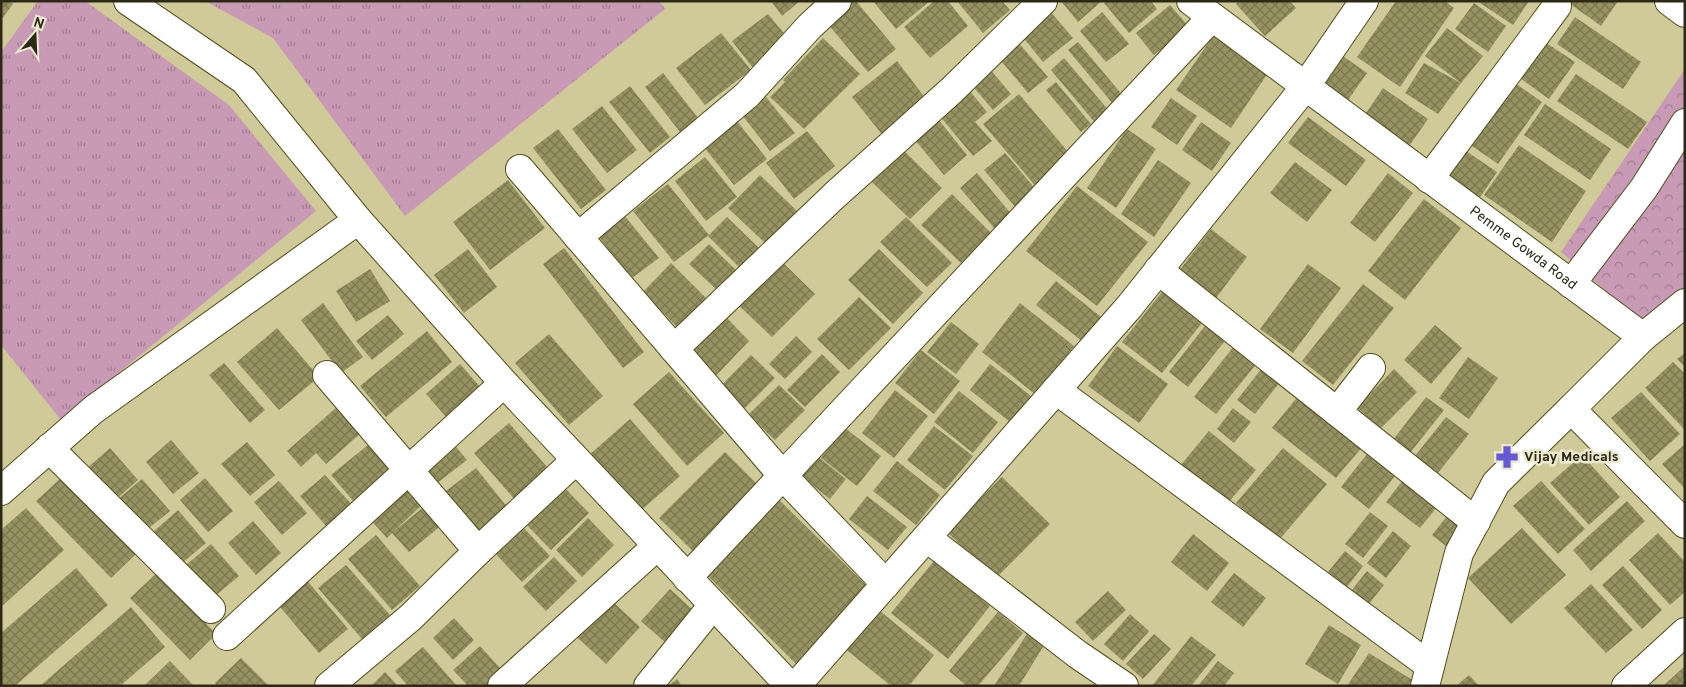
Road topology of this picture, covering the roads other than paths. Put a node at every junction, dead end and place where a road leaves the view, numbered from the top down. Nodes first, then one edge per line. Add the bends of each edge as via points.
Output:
1 (128, 1) edge
2 (837, 1) edge
3 (1043, 1) edge
4 (1191, 1) edge
5 (1364, 1) edge
6 (1669, 1) edge
7 (1558, 6) dead end
8 (1685, 13) edge
9 (1212, 17) junction
10 (1305, 86) junction
11 (1685, 123) edge
12 (520, 169) dead end
13 (1430, 179) junction
14 (358, 220) junction
15 (578, 237) junction
16 (1158, 270) junction
17 (1571, 284) junction
18 (1685, 303) edge
19 (1643, 337) junction
20 (674, 349) junction
21 (1371, 368) dead end
22 (327, 374) dead end
23 (504, 383) junction
24 (1056, 390) junction
25 (1571, 408) junction
26 (1337, 412) junction
27 (49, 448) junction
28 (576, 460) junction
29 (408, 470) junction
30 (783, 476) junction
31 (1, 491) edge
32 (1476, 522) junction
33 (1685, 524) edge
34 (927, 538) junction
35 (657, 546) junction
36 (478, 551) junction
37 (687, 578) junction
38 (886, 584) junction
39 (713, 605) junction
40 (211, 609) dead end
41 (1685, 632) edge
42 (227, 636) dead end
43 (1427, 676) edge
44 (329, 686) edge
45 (502, 686) edge
46 (648, 686) edge
47 (790, 686) edge
48 (796, 686) edge
49 (1124, 686) edge
50 (1626, 686) edge

1 - 14 street via 244,80
2 - 15 street via 747,95
3 - 20 street
4 - 9 street, Pemme Gowda Road
5 - 10 street
6 - 8 street
7 - 13 street
9 - 10 street, Pemme Gowda Road
9 - 30 street
10 - 13 street, Pemme Gowda Road
10 - 16 street
11 - 17 street via 1644,188
12 - 15 street
13 - 17 street, Pemme Gowda Road
14 - 23 street
14 - 27 street via 93,410
15 - 20 street
16 - 24 street
16 - 26 street
17 - 19 street, Pemme Gowda Road
18 - 19 street
19 - 25 street
20 - 30 street
21 - 26 street
22 - 29 street
23 - 28 street
23 - 29 street
24 - 34 street
24 - 43 street
25 - 32 street via 1496,483
25 - 33 street
26 - 32 street
27 - 31 street
27 - 40 street
28 - 35 street
28 - 36 street
29 - 36 street
29 - 42 street
30 - 37 street
30 - 38 street
32 - 43 street via 1459,553
34 - 38 street
34 - 49 street via 1077,654
35 - 37 street
35 - 45 street
36 - 44 street via 411,617
37 - 39 street
38 - 48 street
39 - 46 street
39 - 47 street
41 - 50 street

